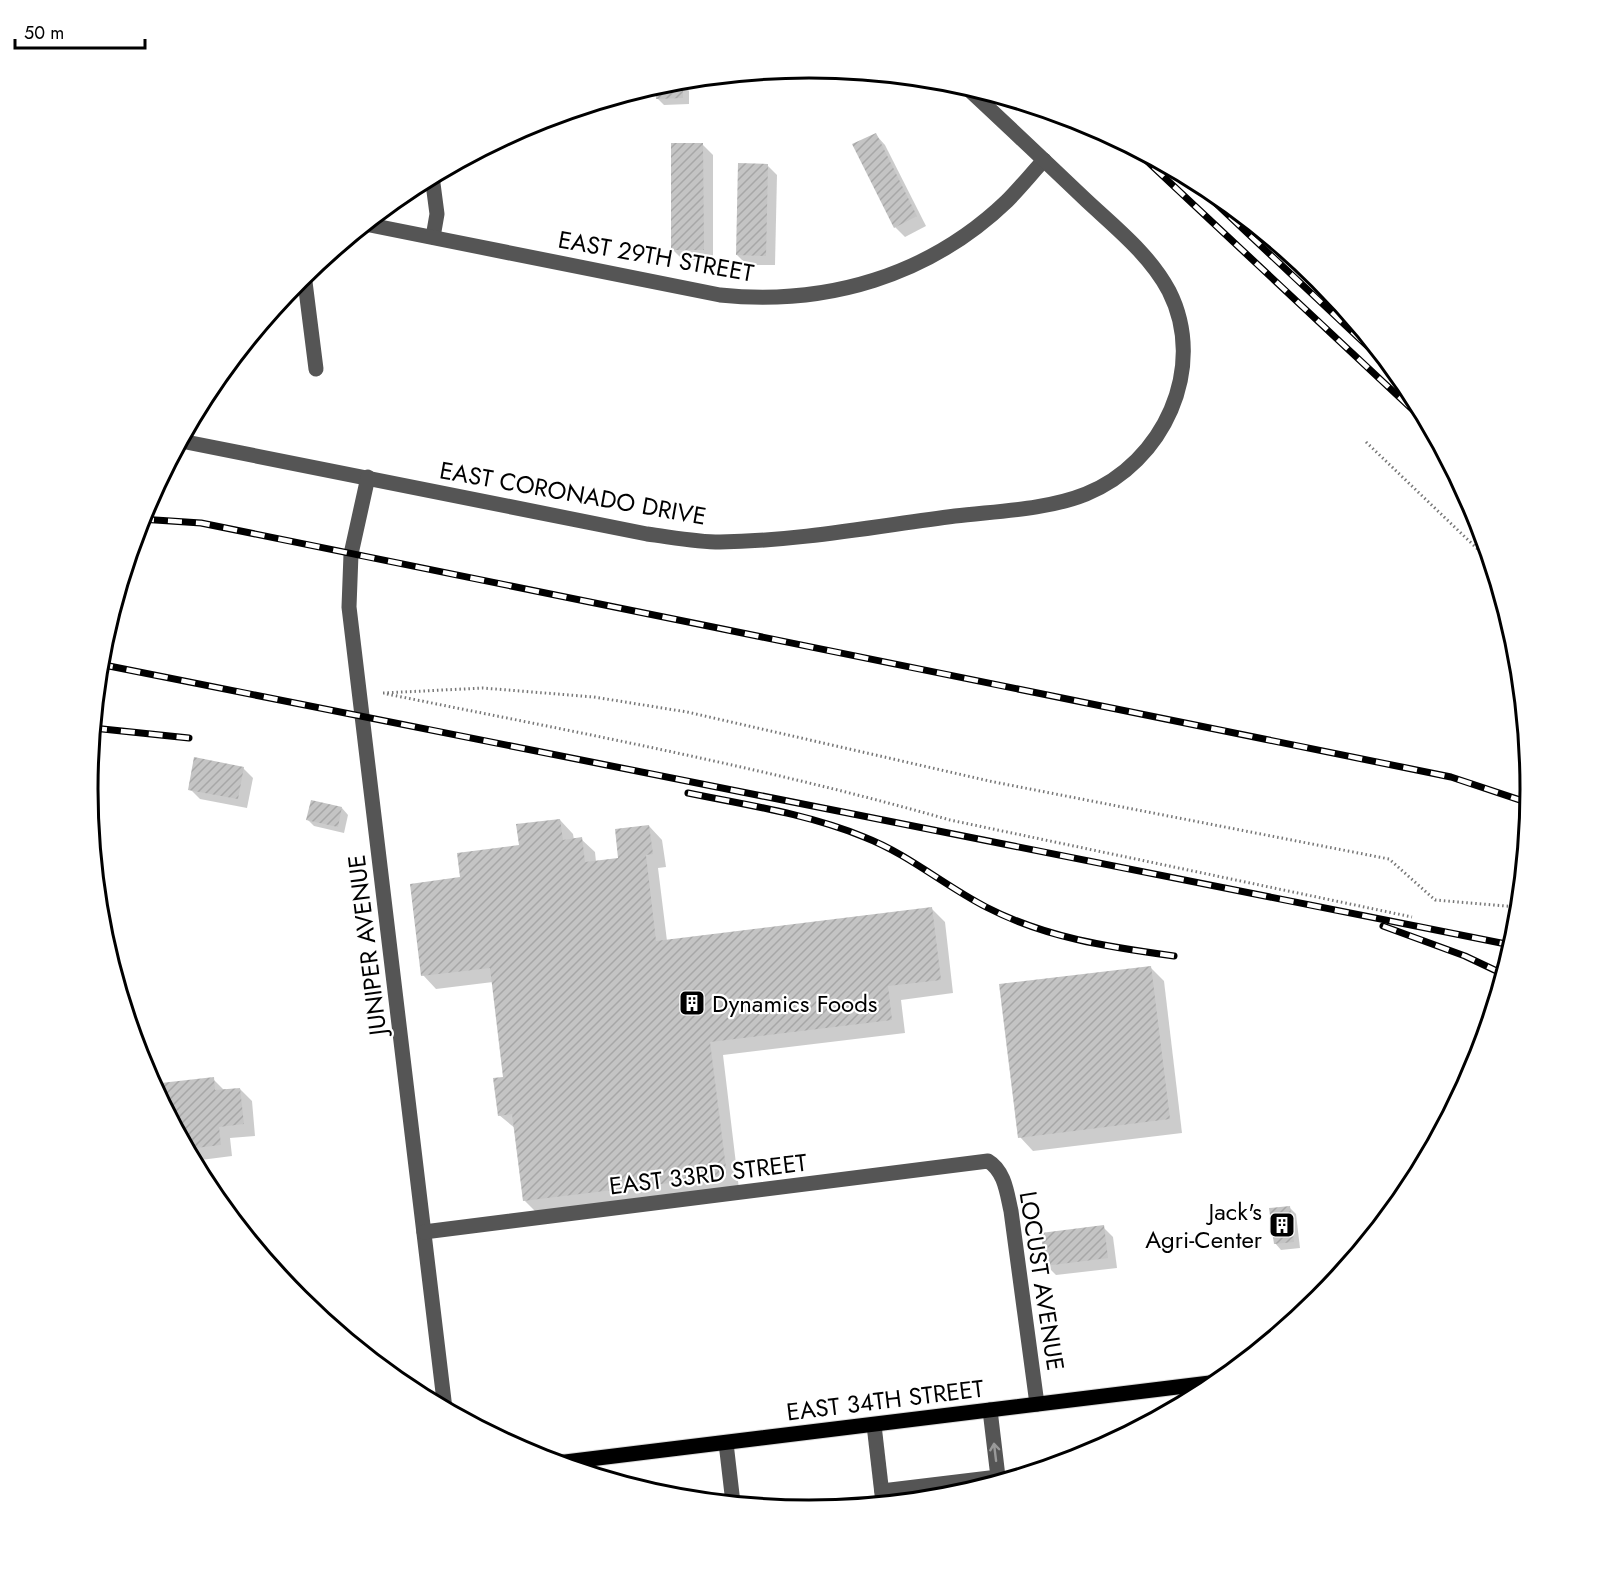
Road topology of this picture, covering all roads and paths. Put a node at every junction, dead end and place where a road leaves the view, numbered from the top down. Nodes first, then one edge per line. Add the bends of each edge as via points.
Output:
1 (979, 99) edge
2 (1044, 160) junction
3 (433, 185) edge
4 (375, 226) edge
5 (433, 237) junction
6 (306, 286) edge
7 (316, 369) dead end
8 (188, 442) edge
9 (1366, 442) dead end
10 (368, 477) junction
11 (1478, 549) edge
12 (1509, 906) edge
13 (1412, 917) dead end
14 (996, 1165) joint
15 (424, 1232) junction
16 (1197, 1385) edge
17 (444, 1399) edge
18 (1037, 1404) junction
19 (990, 1410) junction
20 (873, 1425) junction
21 (726, 1443) junction
22 (576, 1461) edge
23 (998, 1475) edge
24 (950, 1485) edge
25 (900, 1494) edge
26 (733, 1495) edge
27 (883, 1496) edge

1 - 2 street, EAST CORONADO DRIVE
2 - 5 street, EAST 29TH STREET via 1006,201 943,248 876,280 817,295 720,295
2 - 10 street, EAST CORONADO DRIVE via 1143,255 1169,291 1185,341 1184,360 1163,427 1131,466 1086,494 1040,505 773,539 718,542 647,534
3 - 5 street via 437,214
4 - 5 street, EAST 29TH STREET
6 - 7 street
8 - 10 street, EAST CORONADO DRIVE
9 - 11 path
10 - 15 street, JUNIPER AVENUE via 351,554 349,607
12 - 13 path via 1435,900 1389,859 994,782 687,712 594,697 483,688 382,693 706,759 950,820
14 - 15 street, EAST 33RD STREET via 988,1161
14 - 18 street, LOCUST AVENUE via 1011,1211
15 - 17 street, JUNIPER AVENUE
16 - 18 main road, EAST 34TH STREET
18 - 19 main road, EAST 34TH STREET
19 - 20 main road, EAST 34TH STREET
23 -> 19 street
20 - 21 main road, EAST 34TH STREET
20 - 27 street
21 - 22 main road, EAST 34TH STREET
21 - 26 street
25 -> 24 street

